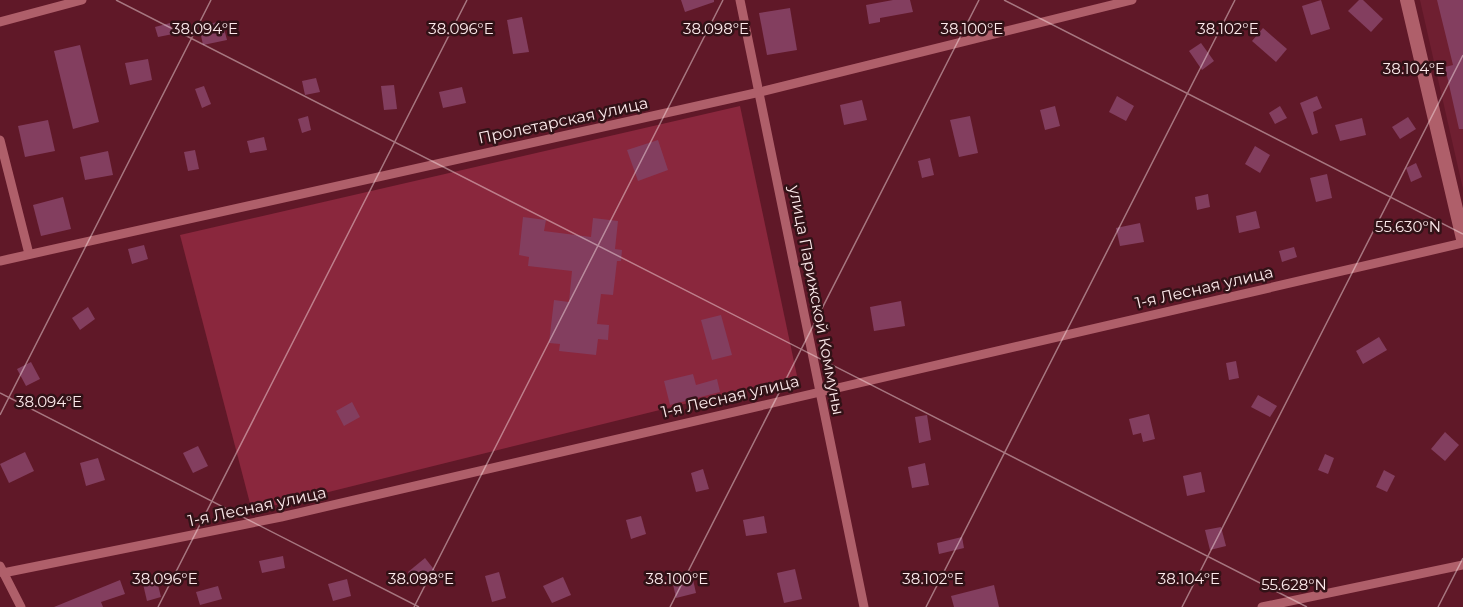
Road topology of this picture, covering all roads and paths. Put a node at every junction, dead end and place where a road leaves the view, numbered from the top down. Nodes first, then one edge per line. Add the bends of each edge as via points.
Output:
1 (82, 0) edge
2 (740, 0) edge
3 (1132, 0) edge
4 (1407, 0) edge
5 (0, 22) edge
6 (760, 92) junction
7 (0, 141) edge
8 (1463, 241) edge
9 (29, 254) junction
10 (0, 261) edge
11 (820, 390) junction
12 (1463, 565) edge
13 (2, 569) edge
14 (21, 607) edge
15 (864, 607) edge
16 (1262, 607) edge

1 - 5 street
2 - 6 street, улица Парижской Коммуны
3 - 6 street, Пролетарская улица
4 - 8 main road
6 - 9 street, Пролетарская улица
6 - 11 street, улица Парижской Коммуны
7 - 9 street
8 - 11 street, 1-я Лесная улица
9 - 10 street, Пролетарская улица
11 - 13 street, 1-я Лесная улица via 281,517
11 - 15 street, улица Парижской Коммуны
12 - 16 street
13 - 14 street

